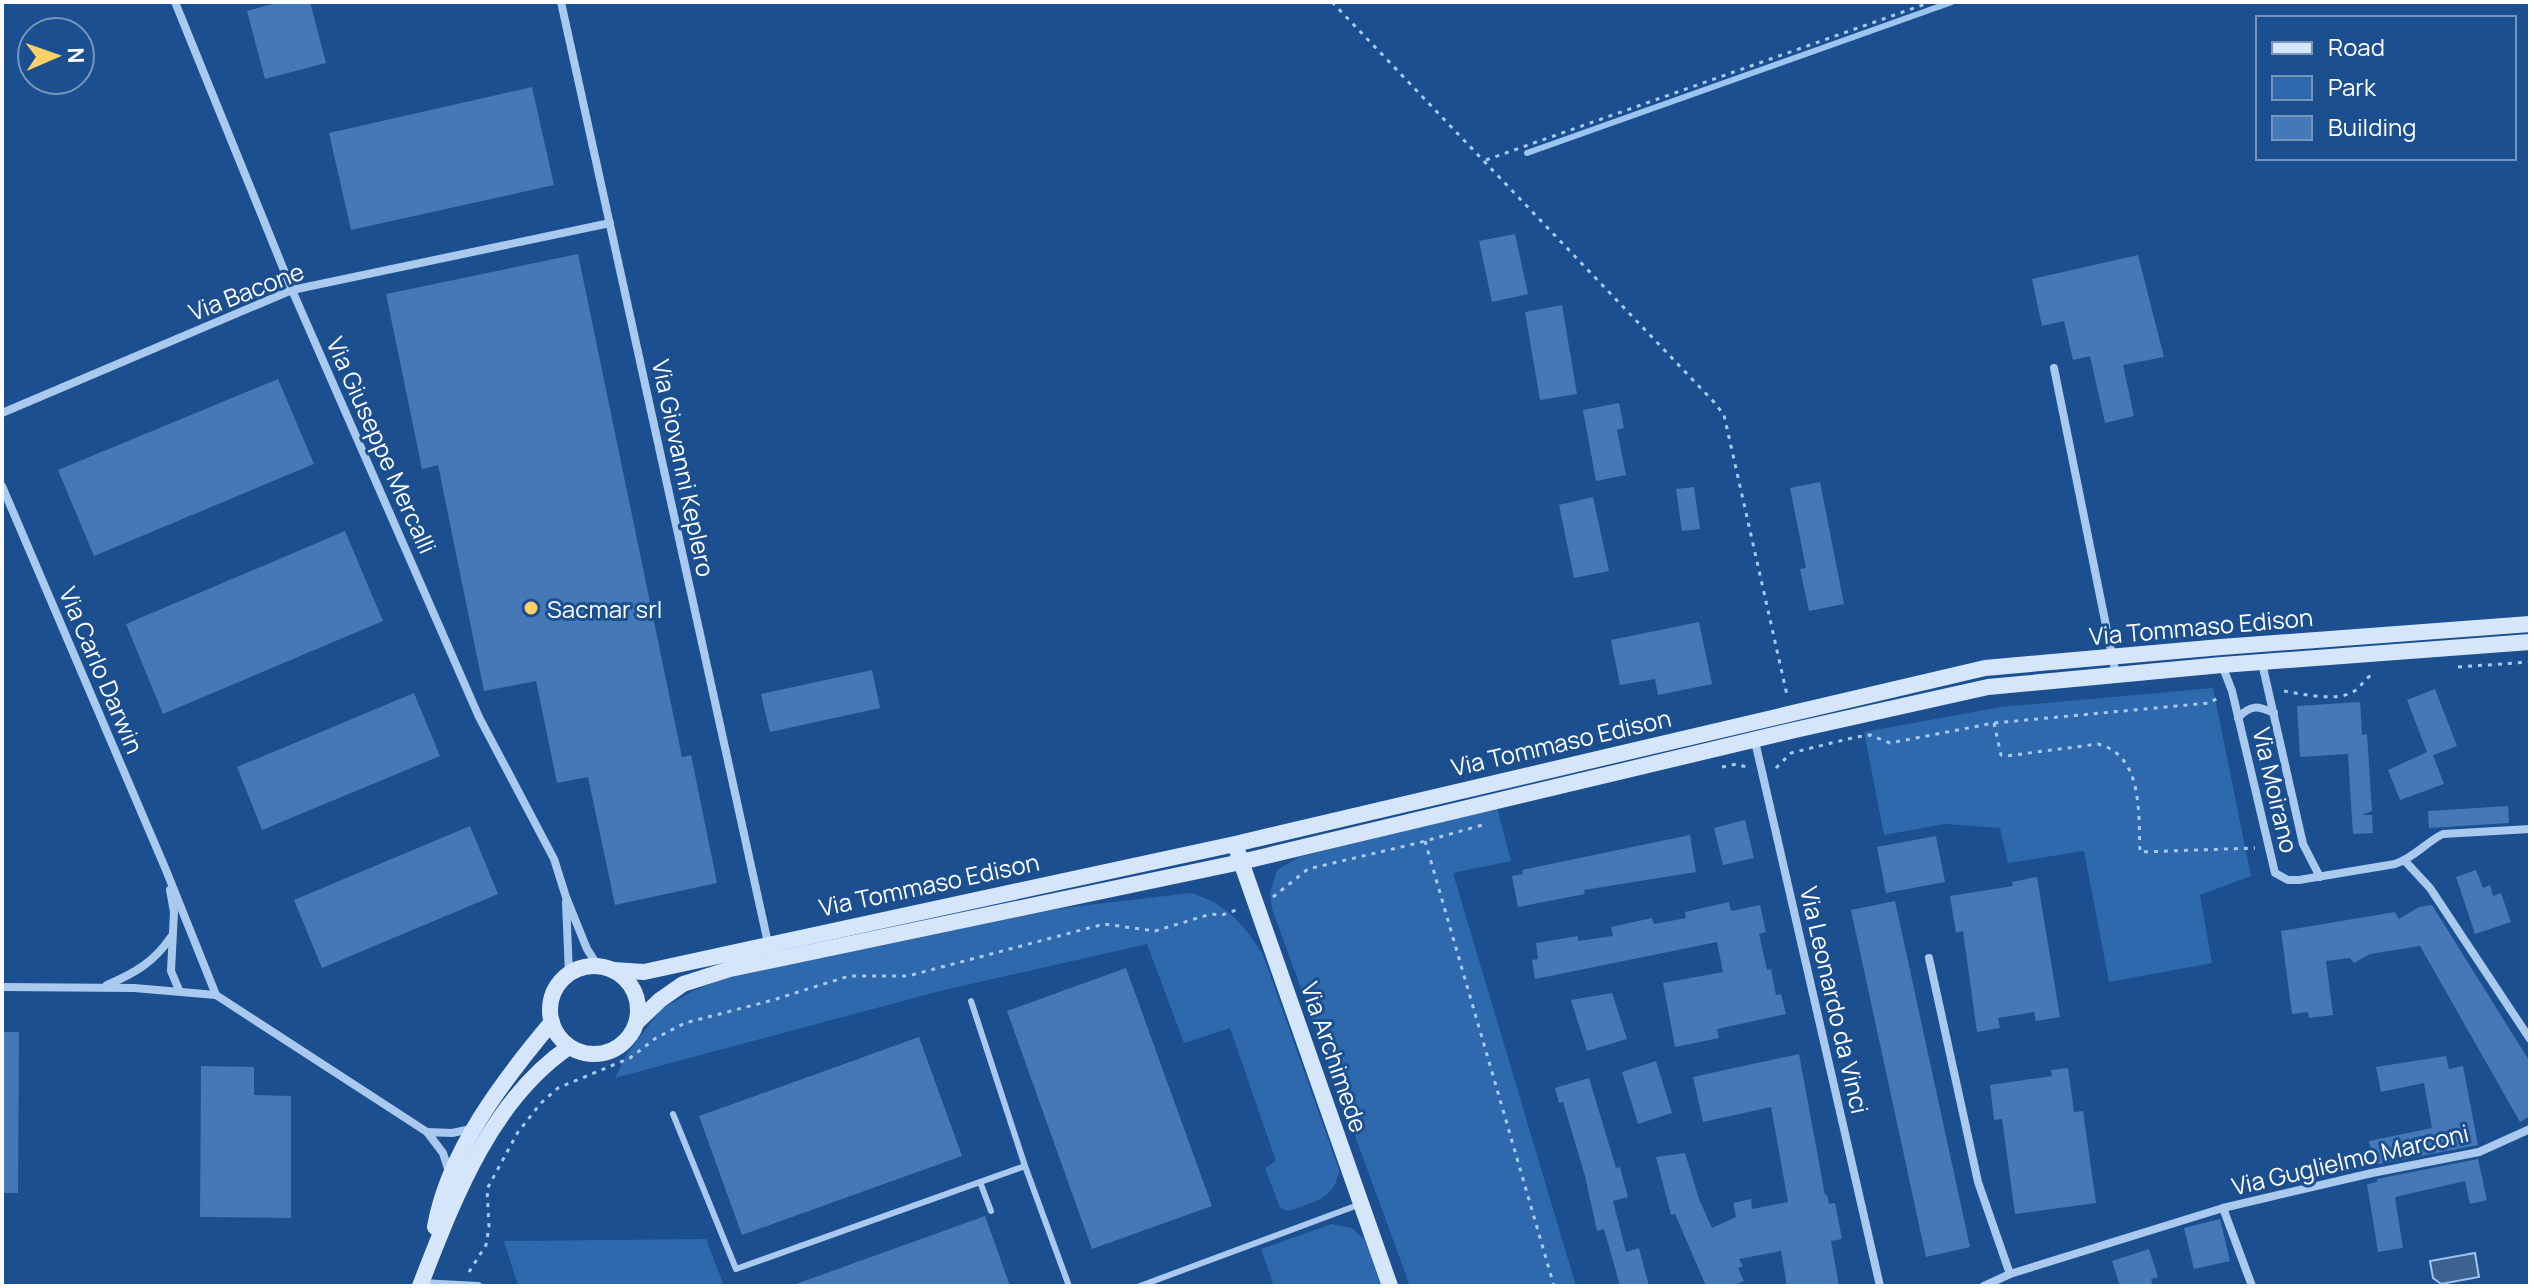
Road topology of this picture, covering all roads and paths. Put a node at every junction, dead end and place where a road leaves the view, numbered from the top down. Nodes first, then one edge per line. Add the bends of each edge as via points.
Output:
1 (175, 2) edge
2 (561, 2) edge
3 (1332, 2) edge
4 (1931, 2) edge
5 (1484, 161) junction
6 (610, 223) junction
7 (292, 290) junction
8 (2054, 368) dead end
9 (2, 413) edge
10 (2, 486) edge
11 (2530, 624) edge
12 (2530, 642) edge
13 (2111, 657) junction
14 (2530, 662) edge
15 (2262, 663) junction
16 (2222, 665) junction
17 (2453, 667) dead end
18 (2376, 672) dead end
19 (2116, 675) junction
20 (2269, 689) junction
21 (2232, 691) junction
22 (1791, 712) junction
23 (2274, 713) junction
24 (2238, 718) junction
25 (1750, 722) junction
26 (1994, 723) junction
27 (1755, 740) junction
28 (1714, 769) dead end
29 (1763, 776) junction
30 (1499, 820) dead end
31 (2530, 829) edge
32 (1425, 841) junction
33 (1235, 844) junction
34 (2267, 848) junction
35 (2405, 861) junction
36 (1241, 862) junction
37 (166, 870) junction
38 (2320, 877) junction
39 (566, 897) junction
40 (1256, 903) junction
41 (174, 933) junction
42 (768, 943) junction
43 (1929, 958) dead end
44 (606, 968) junction
45 (569, 974) junction
46 (2, 987) edge
47 (103, 988) junction
48 (179, 990) junction
49 (216, 995) junction
50 (971, 1001) dead end
51 (552, 1022) junction
52 (637, 1022) junction
53 (2530, 1039) edge
54 (569, 1047) junction
55 (673, 1114) dead end
56 (476, 1128) junction
57 (2530, 1129) edge
58 (427, 1132) junction
59 (1025, 1166) junction
60 (450, 1176) junction
61 (980, 1182) junction
62 (1361, 1204) junction
63 (2223, 1208) junction
64 (991, 1211) dead end
65 (429, 1262) junction
66 (2010, 1274) junction
67 (461, 1283) junction
68 (420, 1284) edge
69 (478, 1286) edge
70 (1069, 1286) edge
71 (1140, 1286) edge
72 (1390, 1286) edge
73 (1554, 1286) edge
74 (1880, 1286) edge
75 (1984, 1286) edge
76 (2252, 1286) edge

1 - 7 street, Via Giuseppe Mercalli
2 - 6 street, Via Giovanni Keplero
3 - 5 path
4 - 5 path
5 - 22 path via 1724,415
6 - 7 street, Via Bacone
6 - 42 street, Via Giovanni Keplero
7 - 9 street, Via Bacone
7 - 39 street, Via Giuseppe Mercalli via 479,717 554,859
8 - 13 street
10 - 37 street, Via Carlo Darwin
11 - 13 street, Via Tommaso Edison
12 - 15 street, Via Tommaso Edison
13 - 19 street
13 - 22 street, Via Tommaso Edison via 1985,668
14 - 17 path
15 - 16 street, Via Tommaso Edison
15 - 20 street, Via Moirano
16 - 19 street, Via Tommaso Edison
16 - 21 street, Via Moirano
18 - 20 path via 2347,694 2306,697
19 - 27 street, Via Tommaso Edison via 1988,687
20 - 23 street, Via Moirano
21 - 24 street, Via Moirano
21 - 26 path via 2209,703
22 - 25 street, Via Tommaso Edison
23 - 24 street, Via Moirano via 2258,706
23 - 38 street, Via Moirano via 2303,844
24 - 34 street, Via Moirano
25 - 27 street, Via Leonardo da Vinci
25 - 33 street, Via Tommaso Edison
26 - 29 path via 1890,743 1870,735 1856,737 1791,753
26 - 34 path via 2001,755 2098,744 2113,748 2128,764 2136,790 2140,852
27 - 29 street, Via Leonardo da Vinci
27 - 36 street, Via Tommaso Edison
28 - 29 path via 1737,764
29 - 74 street, Via Leonardo da Vinci
30 - 32 path
31 - 35 street, Via Moirano via 2443,834
32 - 40 path via 1308,869
32 - 73 path
33 - 36 street, Via Archimede
33 - 42 street, Via Tommaso Edison
34 - 38 street, Via Moirano via 2275,873 2288,880
35 - 38 street, Via Moirano
35 - 53 street via 2430,888
36 - 40 street, Via Archimede
36 - 52 street, Via Tommaso Edison via 730,969 683,984
37 - 41 street, Via Carlo Darwin
37 - 49 street, Via Carlo Darwin
39 - 44 street, Via Giuseppe Mercalli via 587,949
39 - 45 street, Via Giuseppe Mercalli
40 - 62 street, Via Archimede
40 - 67 path via 1155,931 1104,924 908,976 849,976 685,1023 630,1058 558,1088 541,1103 518,1132 487,1189 486,1245
41 - 47 street via 159,955
41 - 48 street, Via Carlo Darwin via 171,971
42 - 44 street, Via Tommaso Edison via 644,972
43 - 66 street via 1978,1182
44 - 45 street via 588,966
44 - 52 street via 631,986
45 - 51 street via 553,995
46 - 47 street
47 - 48 street
48 - 49 street
49 - 58 street
50 - 59 lane
51 - 54 street
51 - 56 street via 512,1069
52 - 54 street via 609,1052
54 - 65 street via 510,1101 462,1186
55 - 61 lane via 736,1269
56 - 58 street
56 - 60 street
57 - 63 street, Via Guglielmo Marconi via 2479,1152
58 - 60 street via 443,1153
59 - 61 lane
59 - 70 lane
60 - 65 street
61 - 64 lane
62 - 71 lane
62 - 72 street, Via Archimede
63 - 66 street, Via Guglielmo Marconi
63 - 76 street
65 - 68 street
66 - 75 street, Via Guglielmo Marconi
67 - 68 street
67 - 69 street

